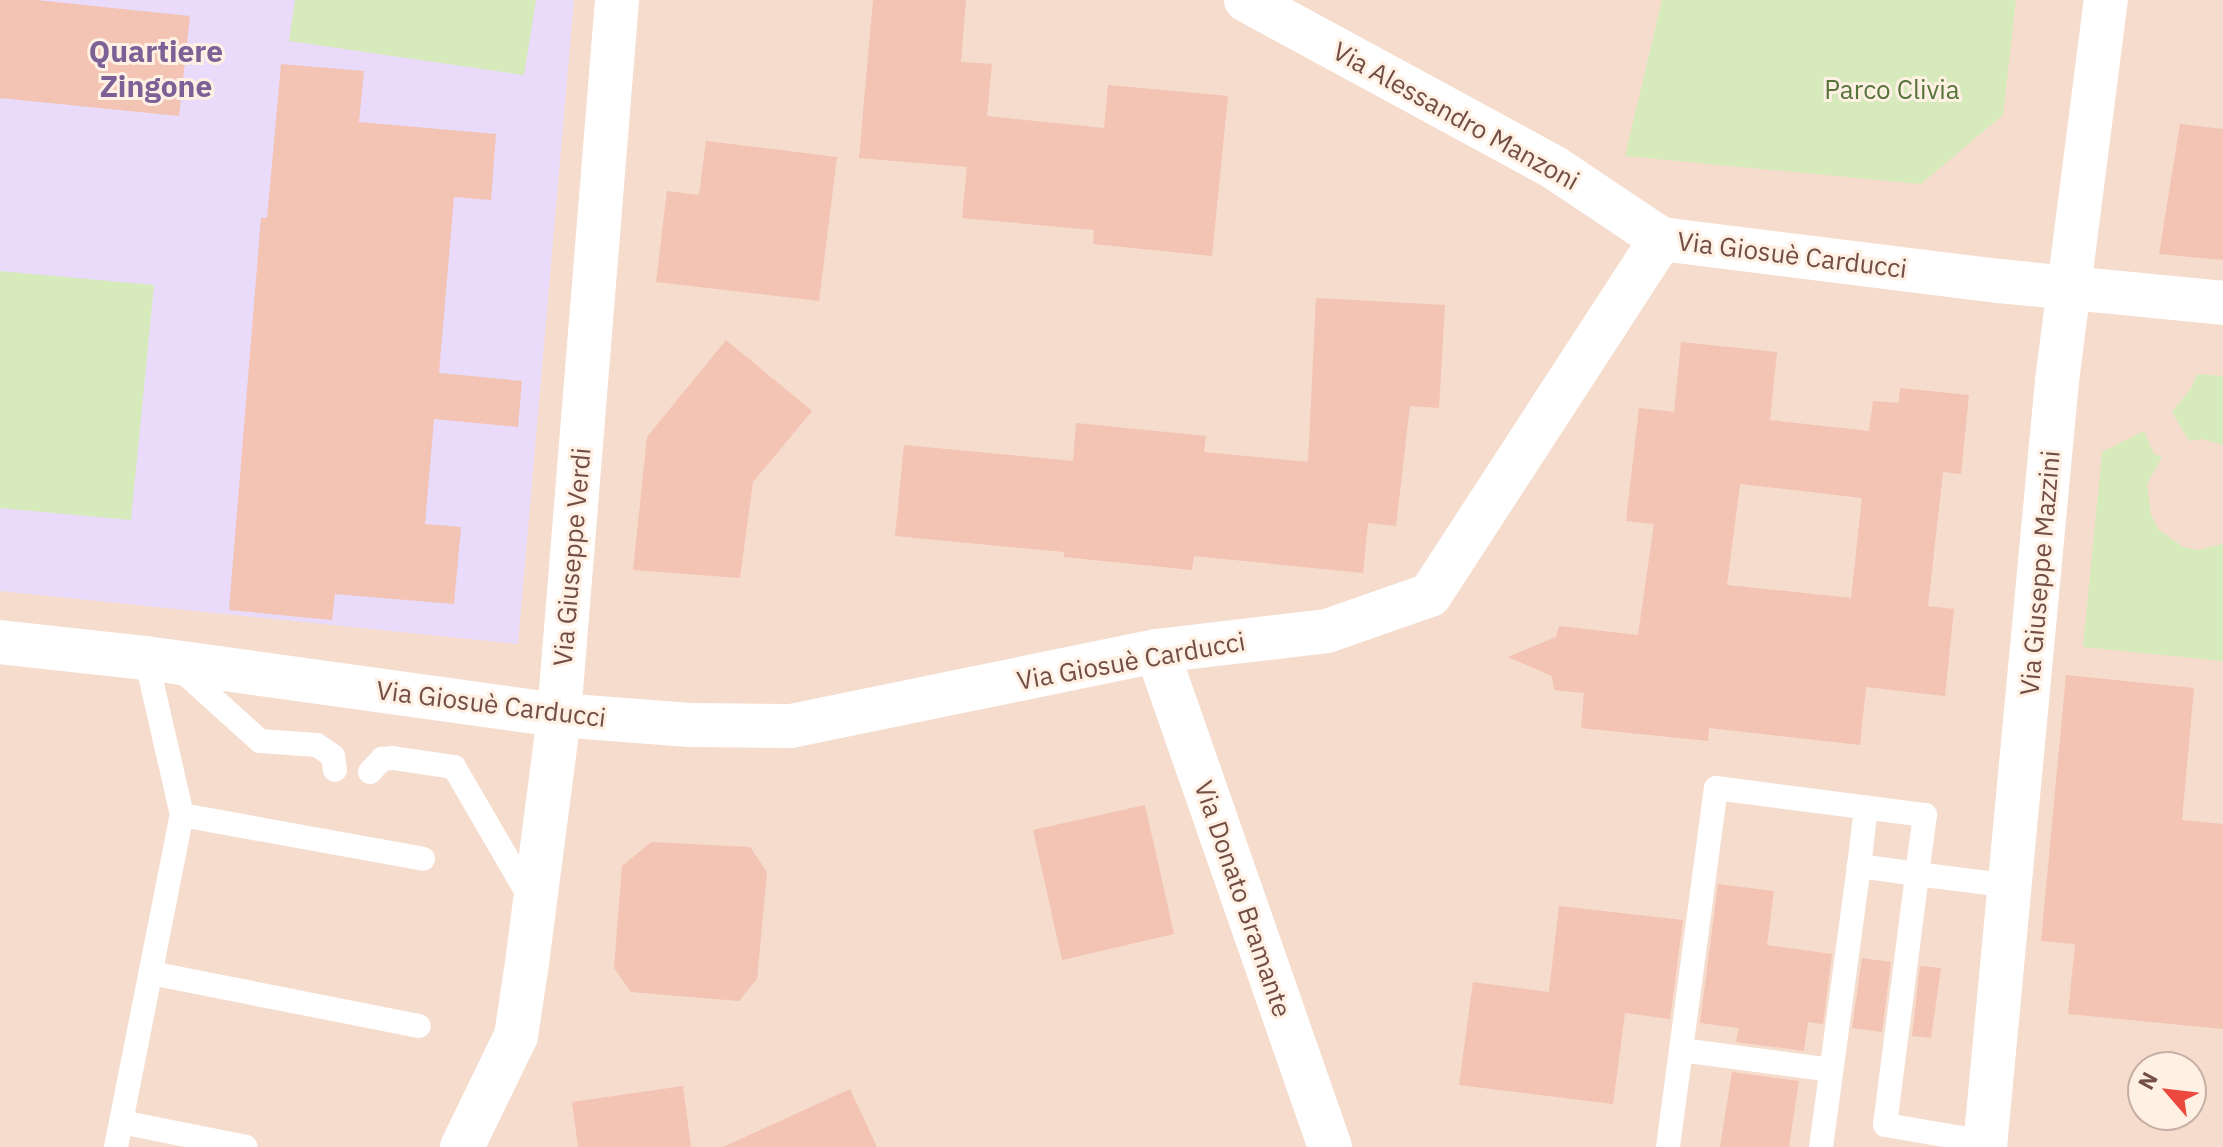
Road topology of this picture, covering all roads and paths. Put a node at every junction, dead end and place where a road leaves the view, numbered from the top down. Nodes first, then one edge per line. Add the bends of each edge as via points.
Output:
1 (617, 0) edge
2 (1246, 0) edge
3 (2106, 0) edge
4 (1661, 239) junction
5 (2069, 286) junction
6 (2223, 303) edge
7 (0, 642) edge
8 (1157, 651) junction
9 (159, 660) junction
10 (559, 715) junction
11 (335, 770) dead end
12 (370, 772) dead end
13 (1866, 807) junction
14 (182, 815) junction
15 (423, 859) dead end
16 (1859, 866) junction
17 (1917, 874) junction
18 (2012, 886) junction
19 (533, 902) junction
20 (151, 973) junction
21 (419, 1026) dead end
22 (1681, 1050) junction
23 (1831, 1070) junction
24 (121, 1122) junction
25 (1986, 1145) edge
26 (116, 1147) edge
27 (246, 1147) edge
28 (462, 1147) edge
29 (1330, 1147) edge
30 (1668, 1147) edge
31 (1821, 1147) edge

1 - 10 street, Via Giuseppe Verdi
2 - 4 street, Via Alessandro Manzoni via 1555,168
3 - 5 street, Via Giuseppe Mazzini
4 - 5 street, Via Giosuè Carducci
4 - 8 street, Via Giosuè Carducci via 1430,595 1327,631
5 - 6 street, Via Giosuè Carducci
5 - 18 street, Via Giuseppe Mazzini
7 - 9 street, Via Giosuè Carducci
8 - 10 street, Via Giosuè Carducci via 791,726
8 - 29 street, Via Donato Bramante
9 - 10 street, Via Giosuè Carducci
9 - 11 lane via 260,741 317,745 333,756
9 - 14 lane
10 - 19 street, Via Giuseppe Verdi
12 - 19 lane via 382,759 393,758 454,767
13 - 16 lane
13 - 17 lane via 1925,815
13 - 22 lane via 1716,788
14 - 15 lane
14 - 20 lane
16 - 17 lane
16 - 23 lane
17 - 18 lane
17 - 25 lane via 1885,1125
18 - 25 street, Via Giuseppe Mazzini
19 - 28 street, Via Giuseppe Verdi via 516,1036
20 - 21 lane
20 - 24 lane
22 - 23 lane
22 - 30 lane
23 - 31 lane
24 - 26 lane
24 - 27 lane

